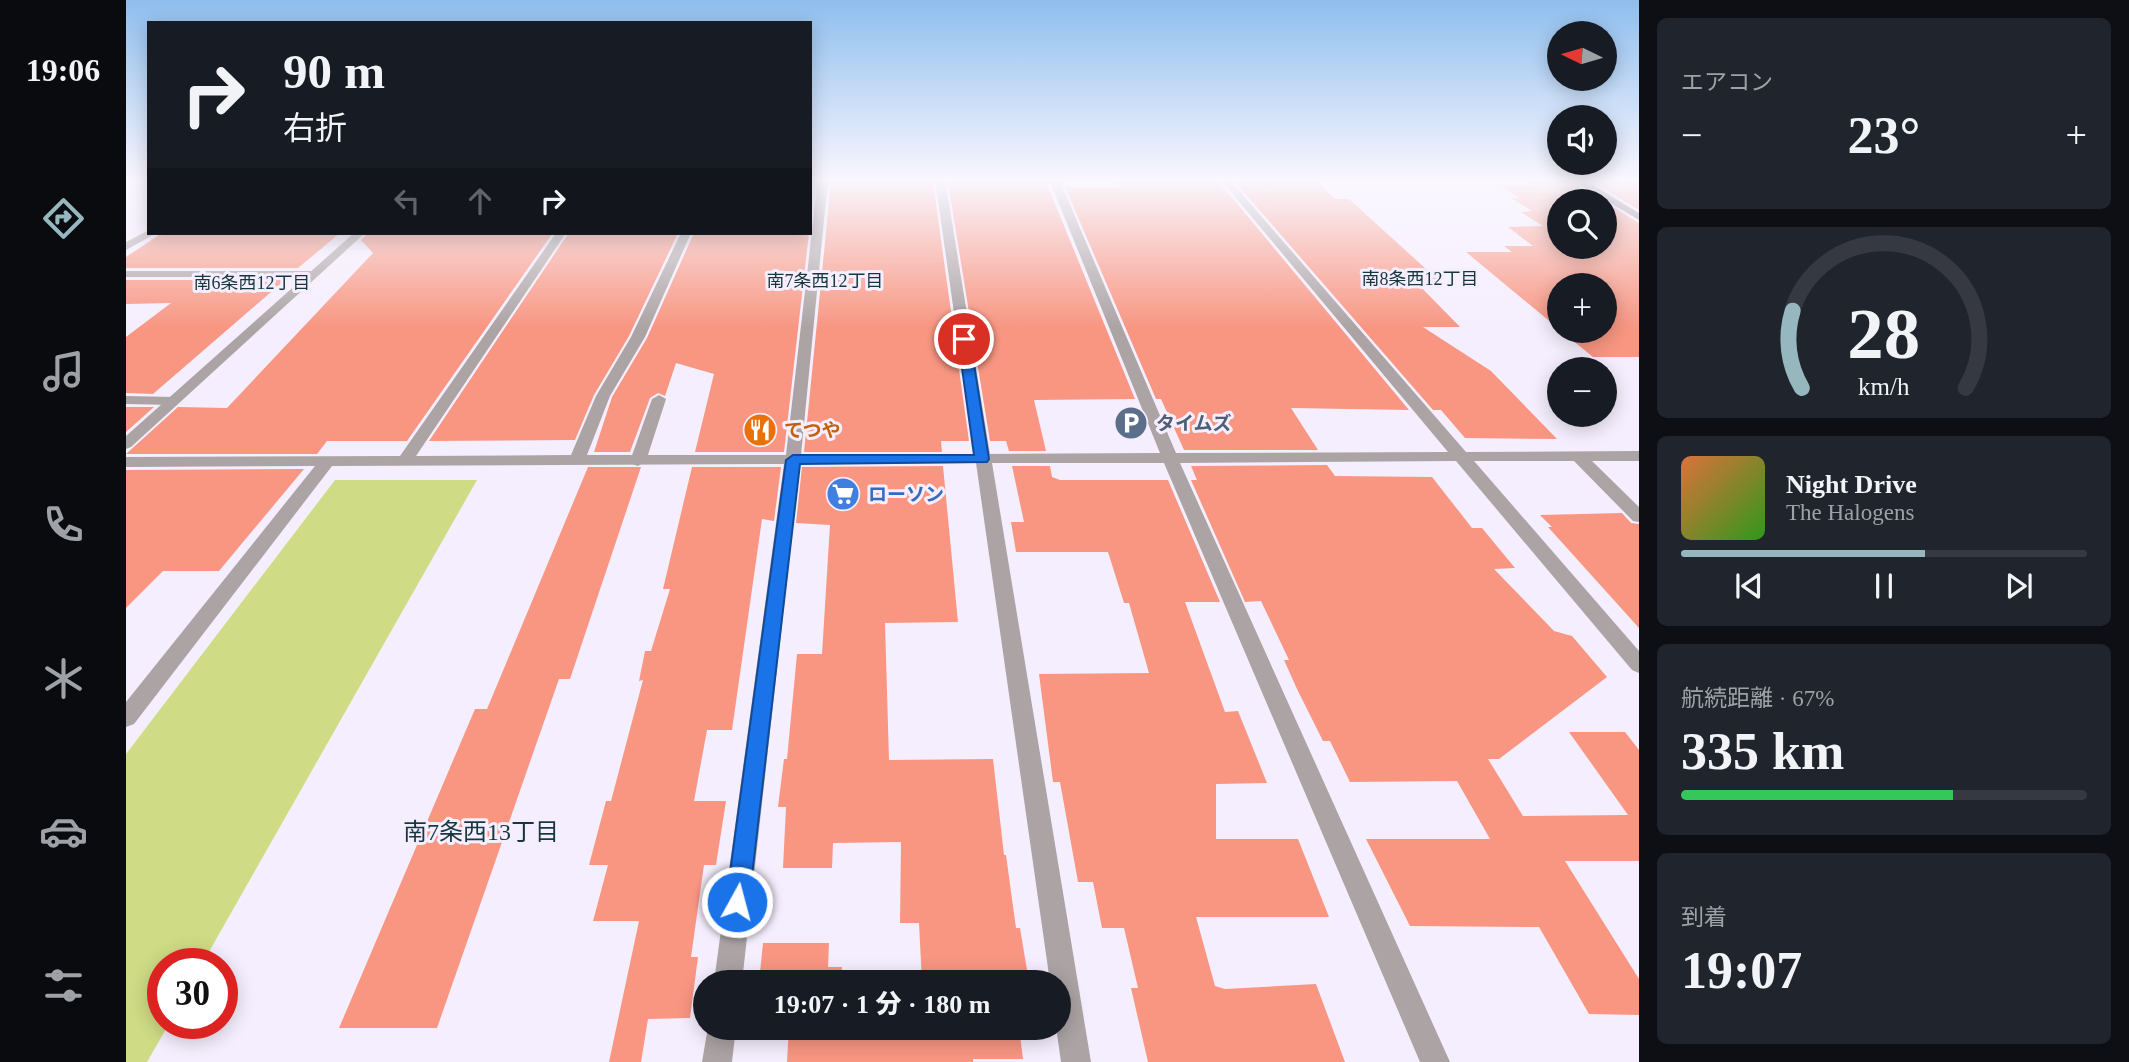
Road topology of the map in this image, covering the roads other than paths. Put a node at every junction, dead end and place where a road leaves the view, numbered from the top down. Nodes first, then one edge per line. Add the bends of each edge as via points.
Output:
1 (818, 229) edge
2 (947, 229) edge
3 (1074, 229) edge
4 (1266, 229) edge
5 (147, 234) edge
6 (358, 235) edge
7 (560, 235) edge
8 (685, 235) edge
9 (126, 247) edge
10 (126, 274) edge
11 (314, 274) junction
12 (659, 399) dead end
13 (126, 400) edge
14 (174, 401) junction
15 (126, 444) edge
16 (1461, 457) junction
17 (1579, 457) junction
18 (1639, 457) edge
19 (1170, 458) junction
20 (982, 459) junction
21 (793, 460) junction
22 (405, 461) junction
23 (577, 461) junction
24 (638, 461) junction
25 (126, 462) edge
26 (327, 462) junction
27 (1639, 517) edge
28 (1635, 655) edge
29 (126, 718) edge
30 (729, 970) edge
31 (721, 1040) edge
32 (718, 1062) edge
33 (1076, 1062) edge
34 (1435, 1062) edge

1 - 21 street
2 - 20 street
3 - 19 street
4 - 16 street
5 - 9 street
6 - 11 street
7 - 22 street
8 - 23 street via 638,337 603,396
10 - 11 street
11 - 14 street
12 - 24 street
13 - 14 street
14 - 15 street
16 - 17 street
16 - 19 street
16 - 28 street
17 - 18 street
17 - 27 street
19 - 20 street
19 - 34 street
20 - 21 street
20 - 33 street
21 - 24 street
21 - 30 street
22 - 23 street
22 - 26 street
23 - 24 street
25 - 26 street
26 - 29 street
31 - 32 street

